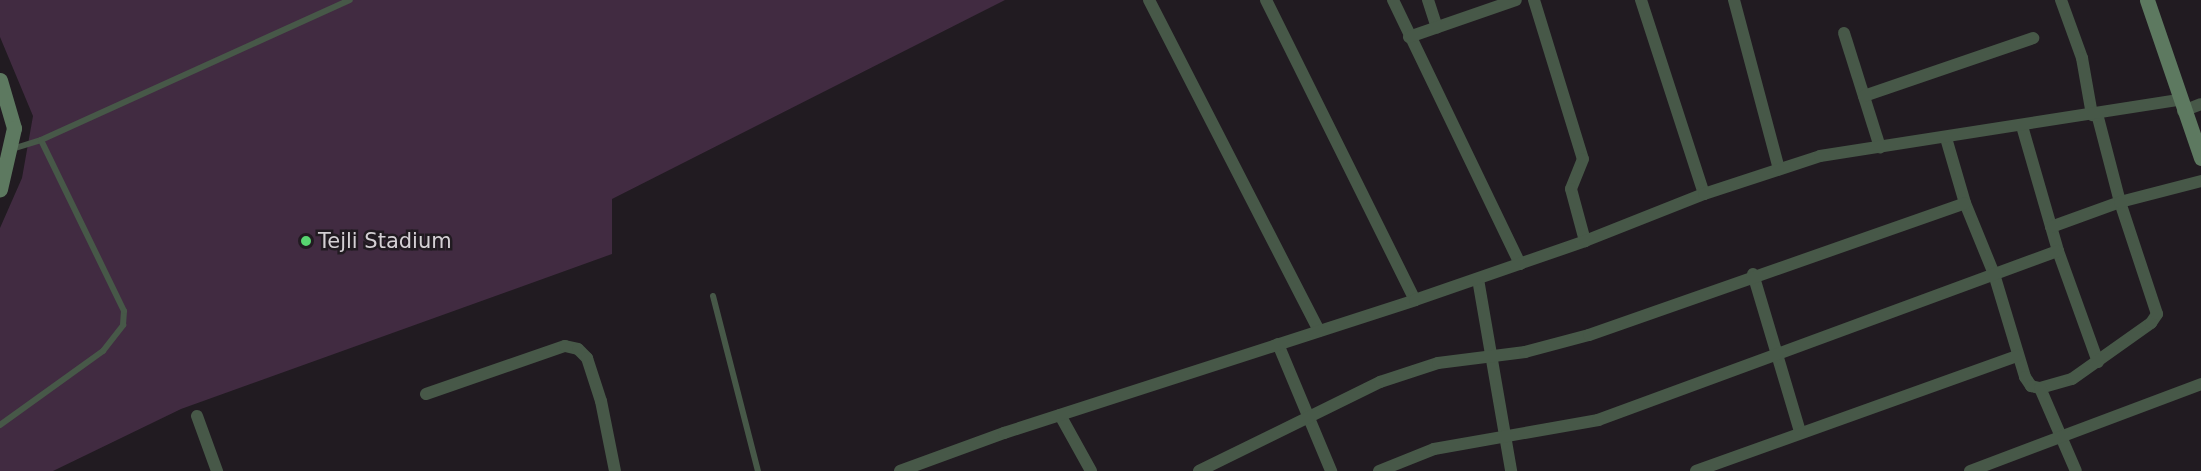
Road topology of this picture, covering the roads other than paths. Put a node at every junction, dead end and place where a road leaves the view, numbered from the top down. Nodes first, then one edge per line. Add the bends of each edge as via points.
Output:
1 (350, 0) edge
2 (1149, 0) edge
3 (1266, 0) edge
4 (1394, 0) edge
5 (1428, 0) edge
6 (1515, 0) edge
7 (1534, 0) edge
8 (1641, 0) edge
9 (1734, 0) edge
10 (2061, 0) edge
11 (2147, 0) edge
12 (1437, 28) junction
13 (1844, 33) dead end
14 (1409, 38) junction
15 (2034, 38) dead end
16 (0, 80) edge
17 (1864, 96) junction
18 (2201, 104) edge
19 (2181, 105) junction
20 (2094, 114) junction
21 (2022, 126) junction
22 (1946, 138) junction
23 (41, 140) junction
24 (1880, 147) junction
25 (12, 149) junction
26 (2201, 158) edge
27 (1779, 169) junction
28 (2201, 181) edge
29 (0, 189) edge
30 (1704, 194) junction
31 (2120, 202) junction
32 (1965, 203) junction
33 (2051, 227) junction
34 (1585, 242) junction
35 (2058, 251) junction
36 (1520, 264) junction
37 (1753, 274) junction
38 (1994, 274) junction
39 (1478, 279) junction
40 (713, 296) dead end
41 (1415, 300) junction
42 (1319, 331) junction
43 (1278, 344) junction
44 (1778, 356) junction
45 (2018, 356) junction
46 (1491, 358) junction
47 (2098, 362) junction
48 (2201, 384) edge
49 (2040, 388) junction
50 (426, 394) dead end
51 (1060, 415) junction
52 (197, 416) dead end
53 (1308, 416) junction
54 (0, 425) edge
55 (1800, 432) junction
56 (1505, 437) junction
57 (2060, 438) junction
58 (217, 471) edge
59 (615, 471) edge
60 (758, 471) edge
61 (900, 471) edge
62 (1091, 471) edge
63 (1199, 471) edge
64 (1331, 471) edge
65 (1379, 471) edge
66 (1511, 471) edge
67 (1696, 471) edge
68 (1970, 471) edge
69 (2076, 471) edge

1 - 23 lane
2 - 42 street
3 - 41 street
4 - 14 street
5 - 12 street
6 - 12 street
7 - 34 street via 1583,159 1571,189
8 - 30 street
9 - 27 street
10 - 20 street via 2082,58
11 - 19 street
12 - 14 street
13 - 17 street
14 - 36 street
15 - 17 street
16 - 25 street via 14,128
17 - 24 street
18 - 19 street
19 - 20 street
19 - 26 street
20 - 21 street
20 - 31 street
21 - 22 street
21 - 33 street
22 - 24 street
22 - 32 street
23 - 25 lane
23 - 54 lane via 124,311 123,325 103,351
24 - 27 street via 1820,156
25 - 29 street
27 - 30 street
28 - 31 street
30 - 34 street
31 - 33 street
31 - 47 street via 2157,314 2151,323 2116,344
32 - 37 street
32 - 38 street
33 - 35 street
34 - 36 street
35 - 38 street
35 - 47 street
36 - 39 street
37 - 44 street
37 - 46 street via 1589,335
38 - 44 street
38 - 45 street
39 - 41 street
39 - 46 street
40 - 60 lane
41 - 42 street
42 - 43 street
43 - 51 street
43 - 53 street
44 - 55 street
44 - 56 street via 1598,420
45 - 49 street via 2027,382
45 - 55 street
46 - 53 street via 1438,363 1380,382
46 - 56 street
47 - 49 street via 2072,379
48 - 57 street
49 - 57 street
50 - 59 street via 565,346 578,349 587,358
51 - 61 street
51 - 62 street
52 - 58 street
53 - 63 street
53 - 64 street
55 - 67 street
56 - 65 street via 1434,449
56 - 66 street
57 - 68 street
57 - 69 street

